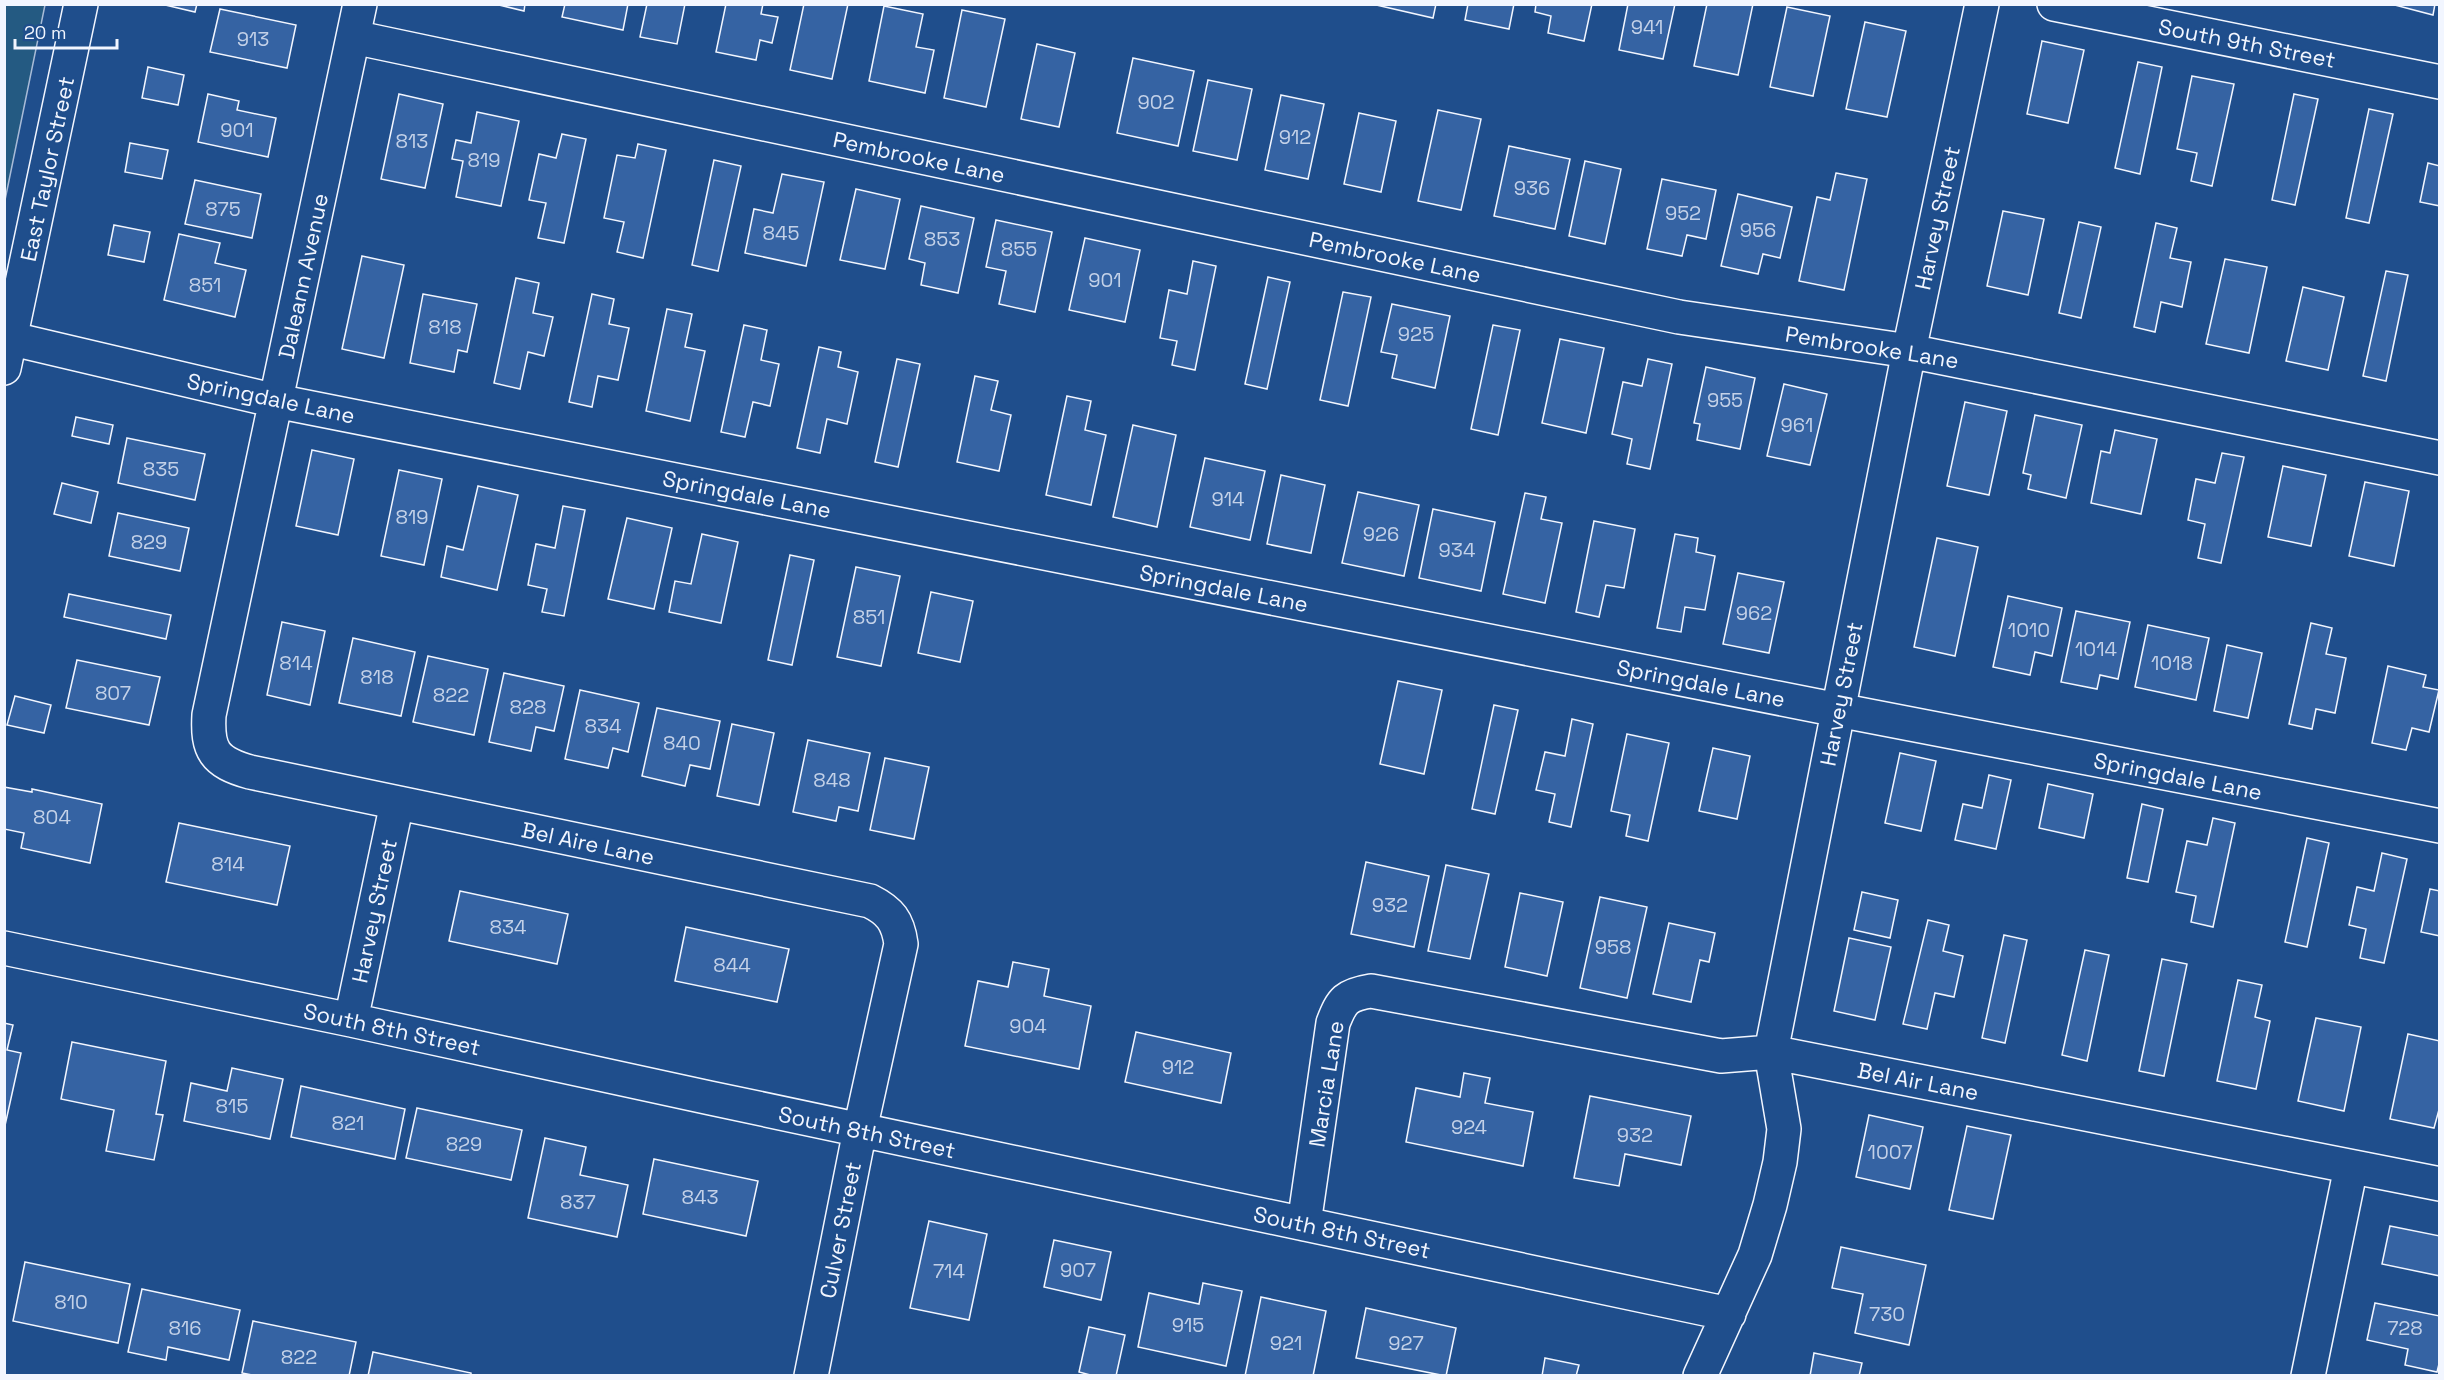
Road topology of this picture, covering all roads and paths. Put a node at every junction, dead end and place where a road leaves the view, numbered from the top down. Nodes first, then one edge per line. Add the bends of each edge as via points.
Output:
1 (81, 4) edge
2 (360, 4) edge
3 (1982, 4) edge
4 (2054, 4) edge
5 (353, 38) junction
6 (2439, 82) edge
7 (7, 348) edge
8 (1909, 351) junction
9 (276, 401) junction
10 (2439, 458) edge
11 (1838, 710) junction
12 (250, 772) joint
13 (397, 803) junction
14 (2439, 826) edge
15 (901, 944) joint
16 (4, 948) edge
17 (1396, 995) joint
18 (351, 1020) junction
19 (1771, 1052) junction
20 (860, 1130) junction
21 (2351, 1167) junction
22 (2439, 1184) edge
23 (1304, 1224) junction
24 (1730, 1314) junction
25 (811, 1376) edge
26 (1700, 1376) edge
27 (2308, 1376) edge

1 - 7 street, East Taylor Street
2 - 5 street, Daleann Avenue
3 - 8 street, Harvey Street
4 - 6 street, South 9th Street
5 - 8 street, Pembrooke Lane via 1679,317
5 - 9 street, Daleann Avenue
7 - 9 street, Springdale Lane
8 - 10 street, Pembrooke Lane
8 - 11 street, Harvey Street
9 - 11 street, Springdale Lane
9 - 12 street, Daleann Avenue via 209,715 211,747 218,759
11 - 14 street, Springdale Lane
11 - 19 street, Harvey Street
12 - 13 street, Bel Aire Lane
13 - 15 street, Bel Aire Lane via 870,901 894,918
13 - 18 street, Harvey Street
15 - 20 street, Culver Street
16 - 18 street, South 8th Street
17 - 19 street, Bel Air Lane via 1721,1056
17 - 23 street, Marcia Lane via 1371,991 1354,994 1345,999 1333,1023
18 - 20 street, South 8th Street
19 - 21 street, Bel Air Lane
19 - 24 street, Harvey Street via 1784,1129 1780,1162 1755,1255
20 - 23 street, South 8th Street
20 - 25 street, Culver Street
21 - 22 street, Bel Air Lane
21 - 27 street
23 - 24 street, South 8th Street
24 - 26 street, Harvey Street

